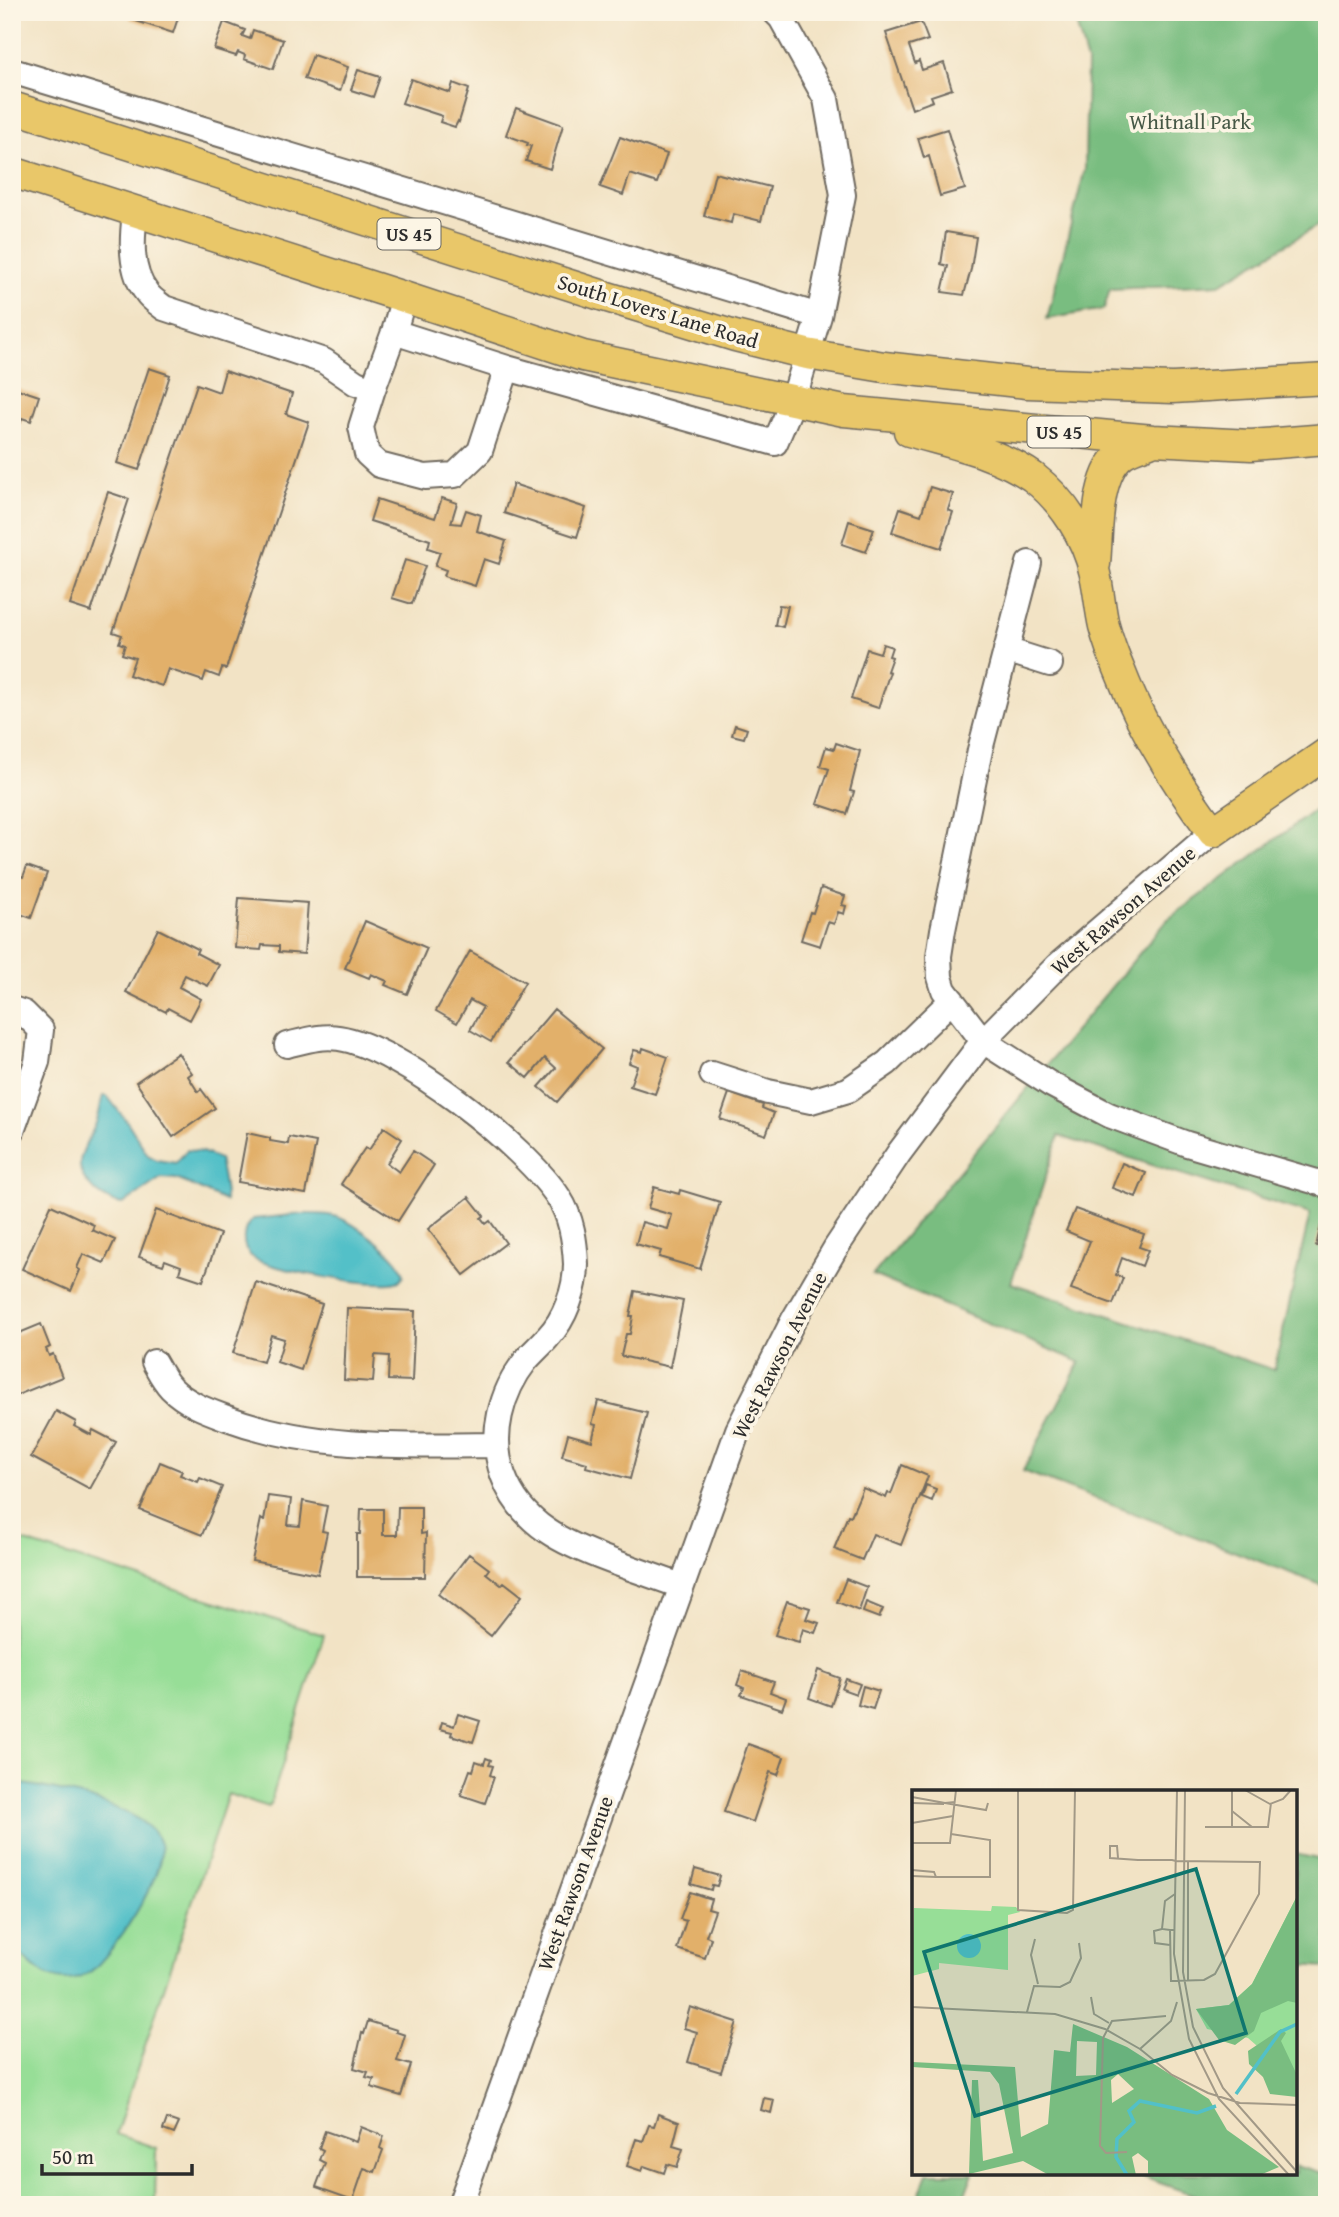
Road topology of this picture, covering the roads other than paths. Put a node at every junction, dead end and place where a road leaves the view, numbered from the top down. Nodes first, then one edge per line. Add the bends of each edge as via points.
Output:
1 (775, 12) edge
2 (12, 71) edge
3 (12, 107) edge
4 (12, 172) edge
5 (135, 212) junction
6 (404, 296) junction
7 (819, 316) junction
8 (394, 332) junction
9 (508, 368) junction
10 (800, 378) junction
11 (1327, 379) edge
12 (373, 389) junction
13 (844, 411) junction
14 (1327, 439) edge
15 (1153, 440) junction
16 (1029, 563) dead end
17 (1095, 571) junction
18 (1006, 650) junction
19 (1050, 664) dead end
20 (1327, 753) edge
21 (1213, 832) junction
22 (952, 1000) junction
23 (12, 1009) edge
24 (983, 1041) junction
25 (287, 1045) dead end
26 (712, 1074) dead end
27 (12, 1131) edge
28 (1327, 1185) edge
29 (155, 1362) dead end
30 (497, 1445) junction
31 (681, 1586) junction
32 (460, 2205) edge

1 - 7 street via 826,99 843,195
2 - 7 street
3 - 10 main road, South Lovers Lane Road / US 45 via 735,336
4 - 5 main road, South Lovers Lane Road / US 45
5 - 6 main road, South Lovers Lane Road / US 45
5 - 12 street via 133,248 139,280 147,294 164,307 324,361
6 - 8 street
6 - 10 main road, South Lovers Lane Road / US 45 via 583,356
7 - 10 street
8 - 9 street
8 - 12 street
9 - 10 street via 775,443
9 - 12 street via 480,451 455,475 425,477 379,465 367,454 361,427
10 - 11 main road, South Lovers Lane Road / US 45 via 884,367 1027,383 1173,388
10 - 13 main road, South Lovers Lane Road / US 45
13 - 15 main road, South Lovers Lane Road / US 45
13 - 17 main road via 1001,459 1033,478 1059,501 1080,532
14 - 15 main road, South Lovers Lane Road / US 45 via 1251,445
15 - 17 main road via 1122,453 1107,471
16 - 18 street
17 - 21 main road via 1105,627 1135,706 1188,799
18 - 19 street
18 - 22 street via 943,930 940,977
20 - 21 main road, West Rawson Avenue
21 - 24 street, West Rawson Avenue via 1058,965
22 - 24 street
22 - 26 street via 887,1063 848,1090 811,1101 768,1093
23 - 27 street via 24,1013 41,1030 37,1062
24 - 28 street via 1109,1115 1187,1144
24 - 31 street, West Rawson Avenue via 899,1153 794,1319 738,1430
25 - 30 street via 319,1037 338,1038 355,1041 398,1062 472,1112 559,1197 573,1232 574,1284 556,1327 527,1360 505,1397
29 - 30 street via 165,1381 188,1401 268,1431 376,1446
30 - 31 street via 510,1492 550,1535
31 - 32 street, West Rawson Avenue

